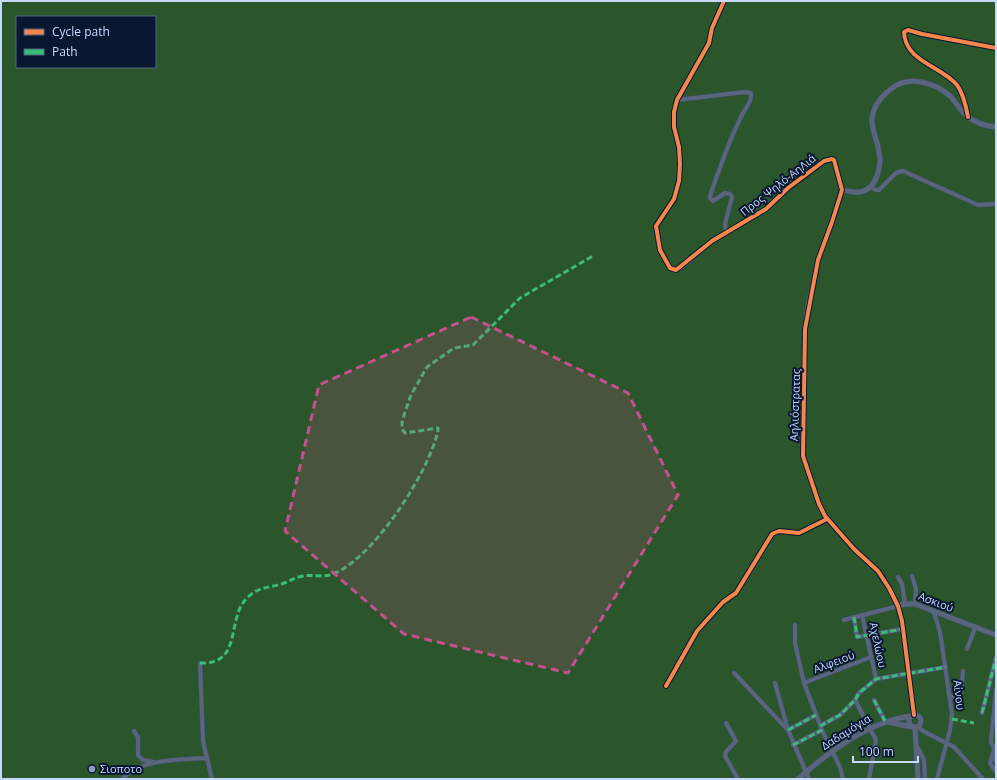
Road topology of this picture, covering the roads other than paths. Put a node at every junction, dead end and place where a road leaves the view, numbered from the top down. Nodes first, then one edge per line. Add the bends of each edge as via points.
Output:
1 (724, 1) edge
2 (996, 48) edge
3 (677, 100) junction
4 (968, 117) junction
5 (996, 127) edge
6 (871, 187) junction
7 (842, 190) junction
8 (996, 204) edge
9 (726, 233) junction
10 (827, 519) junction
11 (912, 576) dead end
12 (898, 577) dead end
13 (905, 604) junction
14 (915, 604) junction
15 (898, 606) junction
16 (934, 612) junction
17 (862, 615) junction
18 (854, 618) junction
19 (844, 620) dead end
20 (795, 625) dead end
21 (975, 628) junction
22 (903, 629) junction
23 (866, 635) junction
24 (996, 635) edge
25 (967, 649) dead end
26 (871, 658) junction
27 (996, 658) edge
28 (200, 663) dead end
29 (995, 666) edge
30 (946, 667) junction
31 (963, 670) dead end
32 (734, 673) dead end
33 (909, 673) junction
34 (876, 680) junction
35 (775, 683) dead end
36 (804, 683) junction
37 (666, 686) dead end
38 (996, 690) edge
39 (950, 697) junction
40 (855, 700) junction
41 (874, 700) dead end
42 (982, 713) dead end
43 (816, 715) junction
44 (913, 715) junction
45 (885, 721) junction
46 (726, 723) dead end
47 (871, 727) junction
48 (915, 727) junction
49 (821, 728) junction
50 (134, 730) dead end
51 (788, 730) junction
52 (947, 743) junction
53 (793, 745) junction
54 (917, 746) junction
55 (994, 749) edge
56 (832, 752) junction
57 (206, 758) junction
58 (996, 762) edge
59 (155, 763) junction
60 (996, 772) edge
61 (805, 773) junction
62 (980, 778) edge
63 (122, 779) edge
64 (212, 779) edge
65 (738, 779) edge
66 (798, 779) edge
67 (809, 779) edge
68 (843, 779) edge
69 (869, 779) edge
70 (918, 779) edge
71 (925, 779) edge
72 (937, 779) edge

1 - 3 street, Προς Ψηλό-ΑηΛιά via 708,43
2 - 4 street via 908,30 904,32 909,47 917,56 956,84
3 - 9 street, Προς Ψηλό-ΑηΛιά via 674,127 680,164 679,181 674,199 656,226 660,250 670,268 676,270
3 - 9 street via 751,93 752,99 734,132 710,198 713,201 725,193 732,197 725,224
4 - 5 street
4 - 6 street via 950,96 931,85 911,80 892,88 878,103 872,118 880,158
6 - 7 street via 858,192
6 - 8 street via 880,190 896,173 903,171 978,205
7 - 9 street, Προς Ψηλό-ΑηΛιά via 834,160 827,159 788,188 766,209
7 - 10 street, Αηλιόστρατας via 818,260 805,329 803,450 819,504
10 - 15 street, Αηλιόστρατας via 878,571
10 - 37 street via 799,533 779,531 772,534 736,593 723,602 697,632
11 - 14 street via 916,589
12 - 13 street via 902,584
13 - 14 street, Ασκιού
13 - 15 street, Ασκιού
14 - 16 street, Ασκιού
15 - 17 street, Ασκιού
15 - 22 street, Αηλιόστρατας
16 - 21 street, Ασκιού
16 - 30 street, Αίνου
17 - 18 street, Ασκιού
17 - 23 street, Αχελώου
18 - 19 street, Ασκιού
18 - 23 street via 858,637
20 - 36 street via 795,643
21 - 24 street, Ασκιού
21 - 25 street
22 - 23 street
22 - 33 street, Αηλιόστρατας
23 - 26 street, Αχελώου
26 - 34 street, Αχελώου
26 - 36 street, Αλφειού
27 - 29 street
28 - 57 street via 202,727
29 - 42 street
30 - 33 street
30 - 39 street, Αίνου
31 - 39 street via 961,694
32 - 51 street
33 - 34 street
33 - 44 street, Αηλιόστρατας
34 - 40 street via 859,693
35 - 51 street
36 - 43 street
38 - 55 street via 991,742
39 - 52 street, Αίνου via 952,719
40 - 47 street
40 - 49 street via 840,715
41 - 45 street
43 - 49 street
43 - 51 street
44 - 45 street, Δαδαμόγια
44 - 48 street, Αηλιόστρατας via 909,722
44 - 48 street, Αηλιόστρατας via 921,719 921,724
45 - 47 street, Δαδαμόγια
45 - 48 street
46 - 65 street via 736,741 725,756
47 - 56 street, Δαδαμόγια
47 - 69 street via 876,740
48 - 52 street
48 - 54 street, Αηλιόστρατας
49 - 53 street
49 - 56 street
50 - 59 street via 138,737 138,755 143,760
51 - 53 street
52 - 62 street via 960,753
52 - 72 street, Αίνου
53 - 61 street
54 - 70 street, Αηλιόστρατας
54 - 71 street via 923,754
55 - 58 street
55 - 60 street via 990,763
56 - 61 street, Δαδαμόγια
56 - 68 street
57 - 59 street
57 - 64 street
59 - 63 street via 137,768
61 - 66 street, Δαδαμόγια
61 - 67 street

